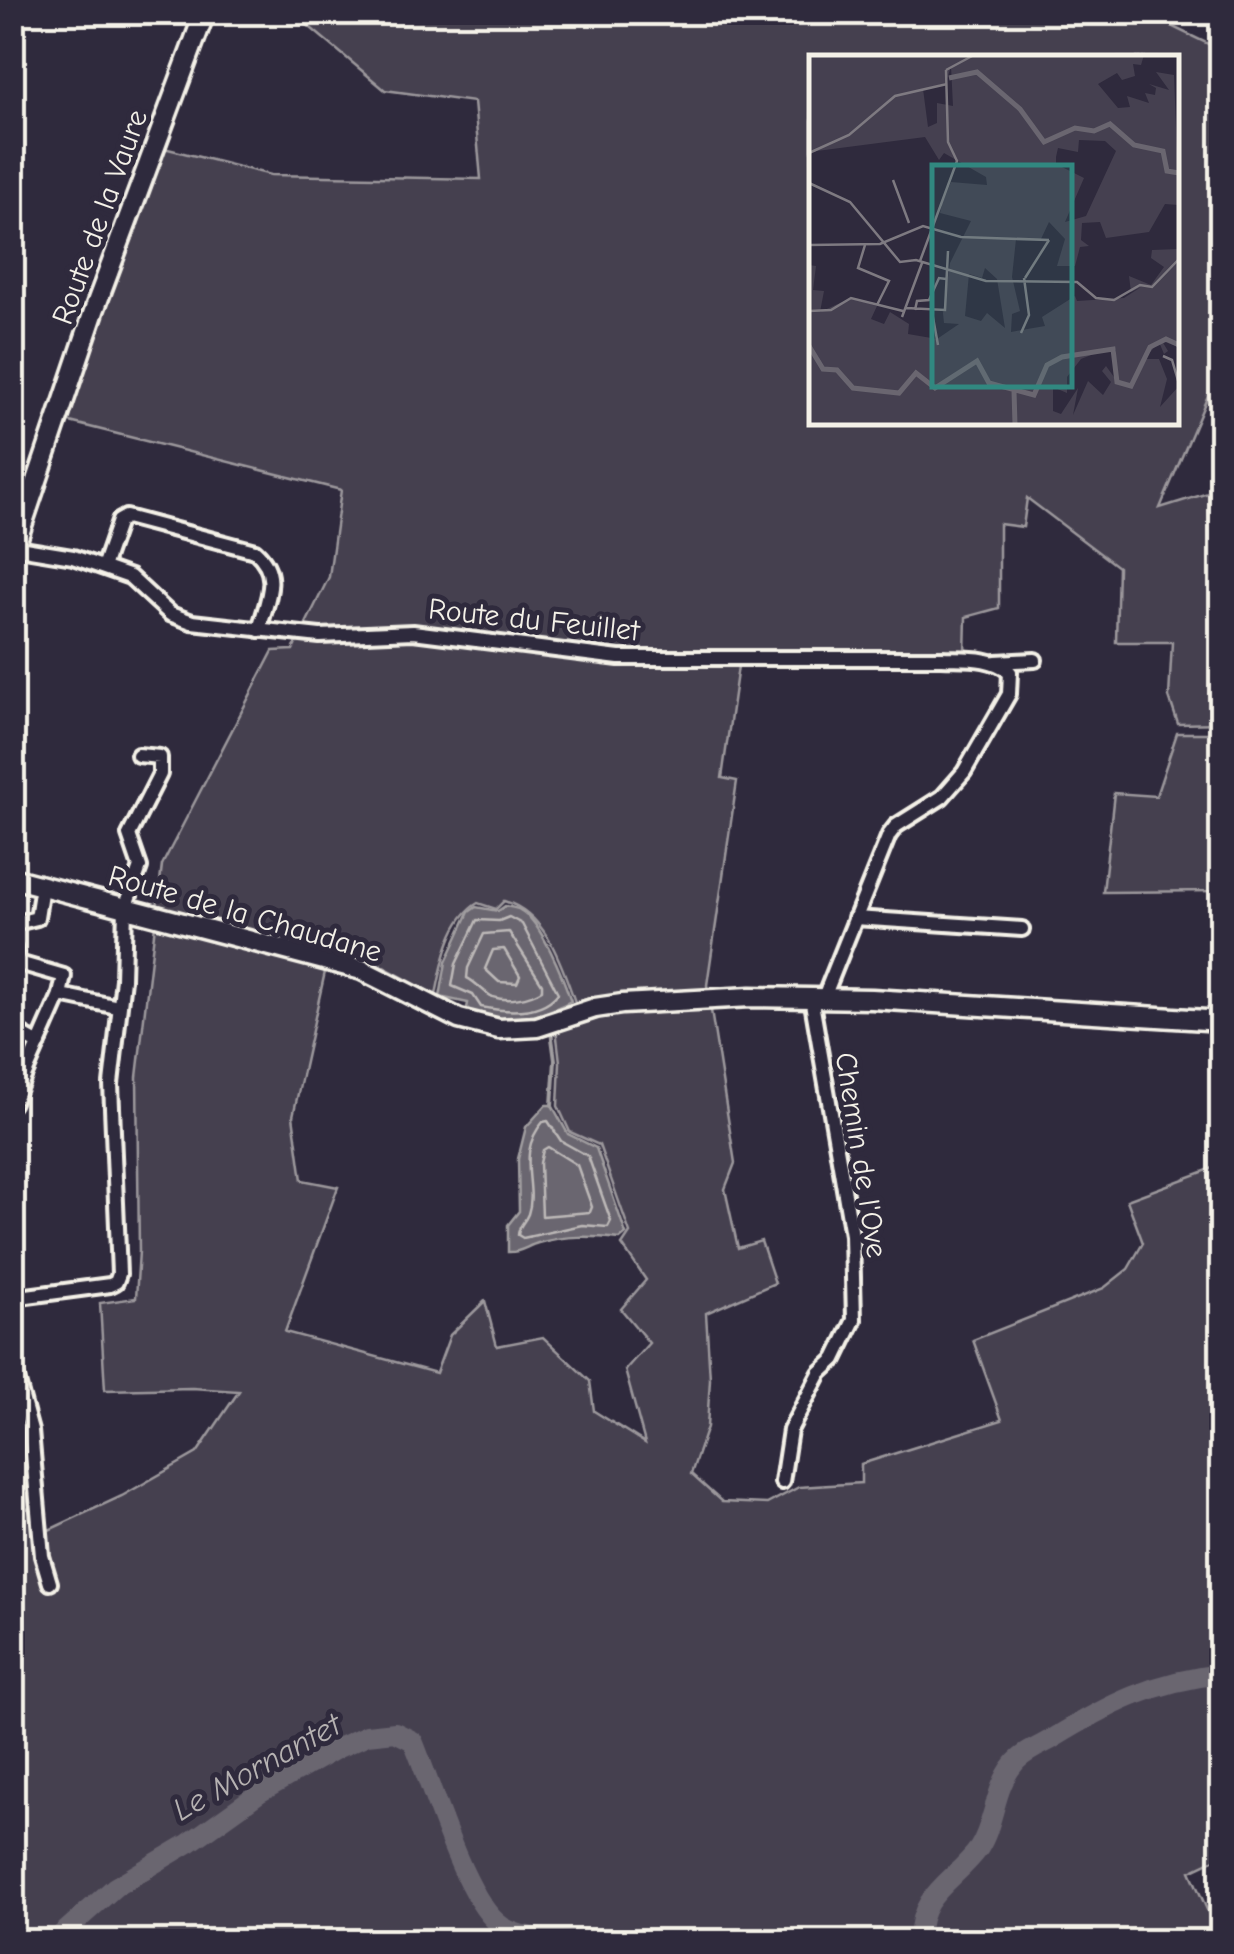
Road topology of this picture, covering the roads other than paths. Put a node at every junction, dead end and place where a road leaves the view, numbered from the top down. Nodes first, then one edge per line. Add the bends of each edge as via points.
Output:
1 (206, 12) edge
2 (14, 550) edge
3 (103, 567) junction
4 (259, 630) junction
5 (994, 662) junction
6 (1012, 684) junction
7 (138, 755) dead end
8 (12, 878) edge
9 (42, 886) junction
10 (126, 908) junction
11 (855, 918) junction
12 (12, 924) edge
13 (1022, 929) dead end
14 (12, 942) edge
15 (60, 996) junction
16 (818, 997) junction
17 (118, 1007) junction
18 (1222, 1022) edge
19 (12, 1029) edge
20 (39, 1044) junction
21 (12, 1104) edge
22 (12, 1298) edge
23 (12, 1360) edge
24 (29, 1421) junction
25 (12, 1422) edge
26 (782, 1482) dead end
27 (50, 1583) dead end

1 - 2 street, Route de la Vaure via 95,308
2 - 3 street, Route du Feuillet
3 - 4 street, Route du Feuillet via 130,578 180,619
3 - 4 street via 126,517 255,551 272,575
4 - 5 street, Route du Feuillet via 320,636 412,632 618,658
5 - 6 street via 1010,672
5 - 6 street, Route du Feuillet via 1035,660
6 - 11 street via 954,784 889,835
7 - 10 street via 160,757 160,774 129,835 140,866
8 - 9 street, Route de la Chaudane
9 - 10 street, Route de la Chaudane
9 - 12 street via 37,918
10 - 16 street, Route de la Chaudane via 362,970 459,1019 499,1029 537,1027 622,1004
10 - 17 street
11 - 13 street
11 - 16 street
14 - 15 street via 19,962 64,976
15 - 17 street
15 - 20 street
16 - 18 street, Route de la Chaudane
16 - 26 street, Chemin de l'Ove via 836,1159 852,1235 854,1320 790,1430
17 - 22 street via 111,1084 116,1282
19 - 20 street
20 - 21 street
23 - 24 street
24 - 25 street
24 - 27 street

